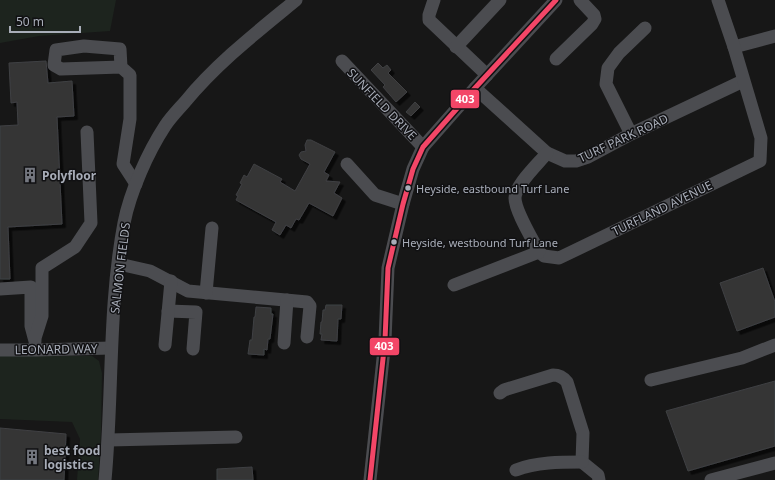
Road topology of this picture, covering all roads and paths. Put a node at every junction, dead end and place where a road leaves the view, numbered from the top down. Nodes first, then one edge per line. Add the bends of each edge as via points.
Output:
1 (296, 0) edge
2 (434, 0) edge
3 (500, 0) edge
4 (556, 0) edge
5 (580, 0) edge
6 (718, 0) edge
7 (645, 28) dead end
8 (775, 36) edge
9 (456, 47) junction
10 (734, 47) junction
11 (556, 59) dead end
12 (342, 61) dead end
13 (121, 67) junction
14 (487, 75) junction
15 (743, 81) junction
16 (475, 88) junction
17 (87, 132) dead end
18 (631, 134) junction
19 (423, 146) junction
20 (547, 153) junction
21 (347, 164) dead end
22 (136, 184) junction
23 (403, 204) junction
24 (212, 228) dead end
25 (539, 252) junction
26 (119, 264) junction
27 (172, 281) junction
28 (36, 284) junction
29 (454, 285) dead end
30 (0, 289) edge
31 (206, 293) junction
32 (287, 300) junction
33 (168, 311) junction
34 (307, 338) dead end
35 (284, 343) dead end
36 (36, 344) junction
37 (165, 345) dead end
38 (775, 345) edge
39 (111, 348) junction
40 (193, 349) dead end
41 (0, 350) edge
42 (651, 380) dead end
43 (500, 393) dead end
44 (236, 436) dead end
45 (109, 440) junction
46 (582, 462) junction
47 (775, 463) edge
48 (516, 470) dead end
49 (105, 480) edge
50 (370, 480) edge
51 (599, 480) edge
52 (711, 480) edge

1 - 22 street, SALMON FIELDS via 238,48 196,89 166,125 149,154
2 - 9 street via 429,20
3 - 9 street
4 - 14 street
5 - 11 street via 594,15 594,21
6 - 10 street, TURFLAND AVENUE
7 - 18 street via 619,53 608,68 606,84
8 - 10 street
9 - 14 street
10 - 15 street, TURFLAND AVENUE
12 - 19 street, SUNFIELD DRIVE
13 - 13 street via 60,69 54,65 56,50 84,46 120,49
13 - 22 street via 130,75 130,119 124,164
14 - 16 street
15 - 18 street, TURF PARK ROAD
15 - 25 street, TURFLAND AVENUE via 761,138 760,161 559,258 544,256
16 - 19 street
16 - 20 street, TURF PARK ROAD
17 - 28 street via 91,223 75,247 42,268
18 - 20 street, TURF PARK ROAD via 576,161 565,161
19 - 23 street
20 - 25 street via 520,184 515,198
21 - 23 street via 375,195
22 - 26 street, SALMON FIELDS via 124,222
23 - 50 street via 388,268 385,340
24 - 31 street
25 - 29 street
26 - 27 street via 150,271
26 - 39 street, SALMON FIELDS
27 - 31 street via 188,291
27 - 33 street
28 - 30 street
28 - 36 street via 42,320
31 - 32 street
32 - 34 street via 307,302 310,306
32 - 35 street
33 - 37 street
33 - 40 street via 196,312
36 - 39 street, LEONARD WAY
36 - 41 street, LEONARD WAY
38 - 42 street via 742,358
39 - 45 street, SALMON FIELDS
43 - 46 street via 553,375 565,379 583,433
44 - 45 street
45 - 49 street, SALMON FIELDS
46 - 48 street via 526,466
46 - 51 street via 598,475
47 - 52 street

